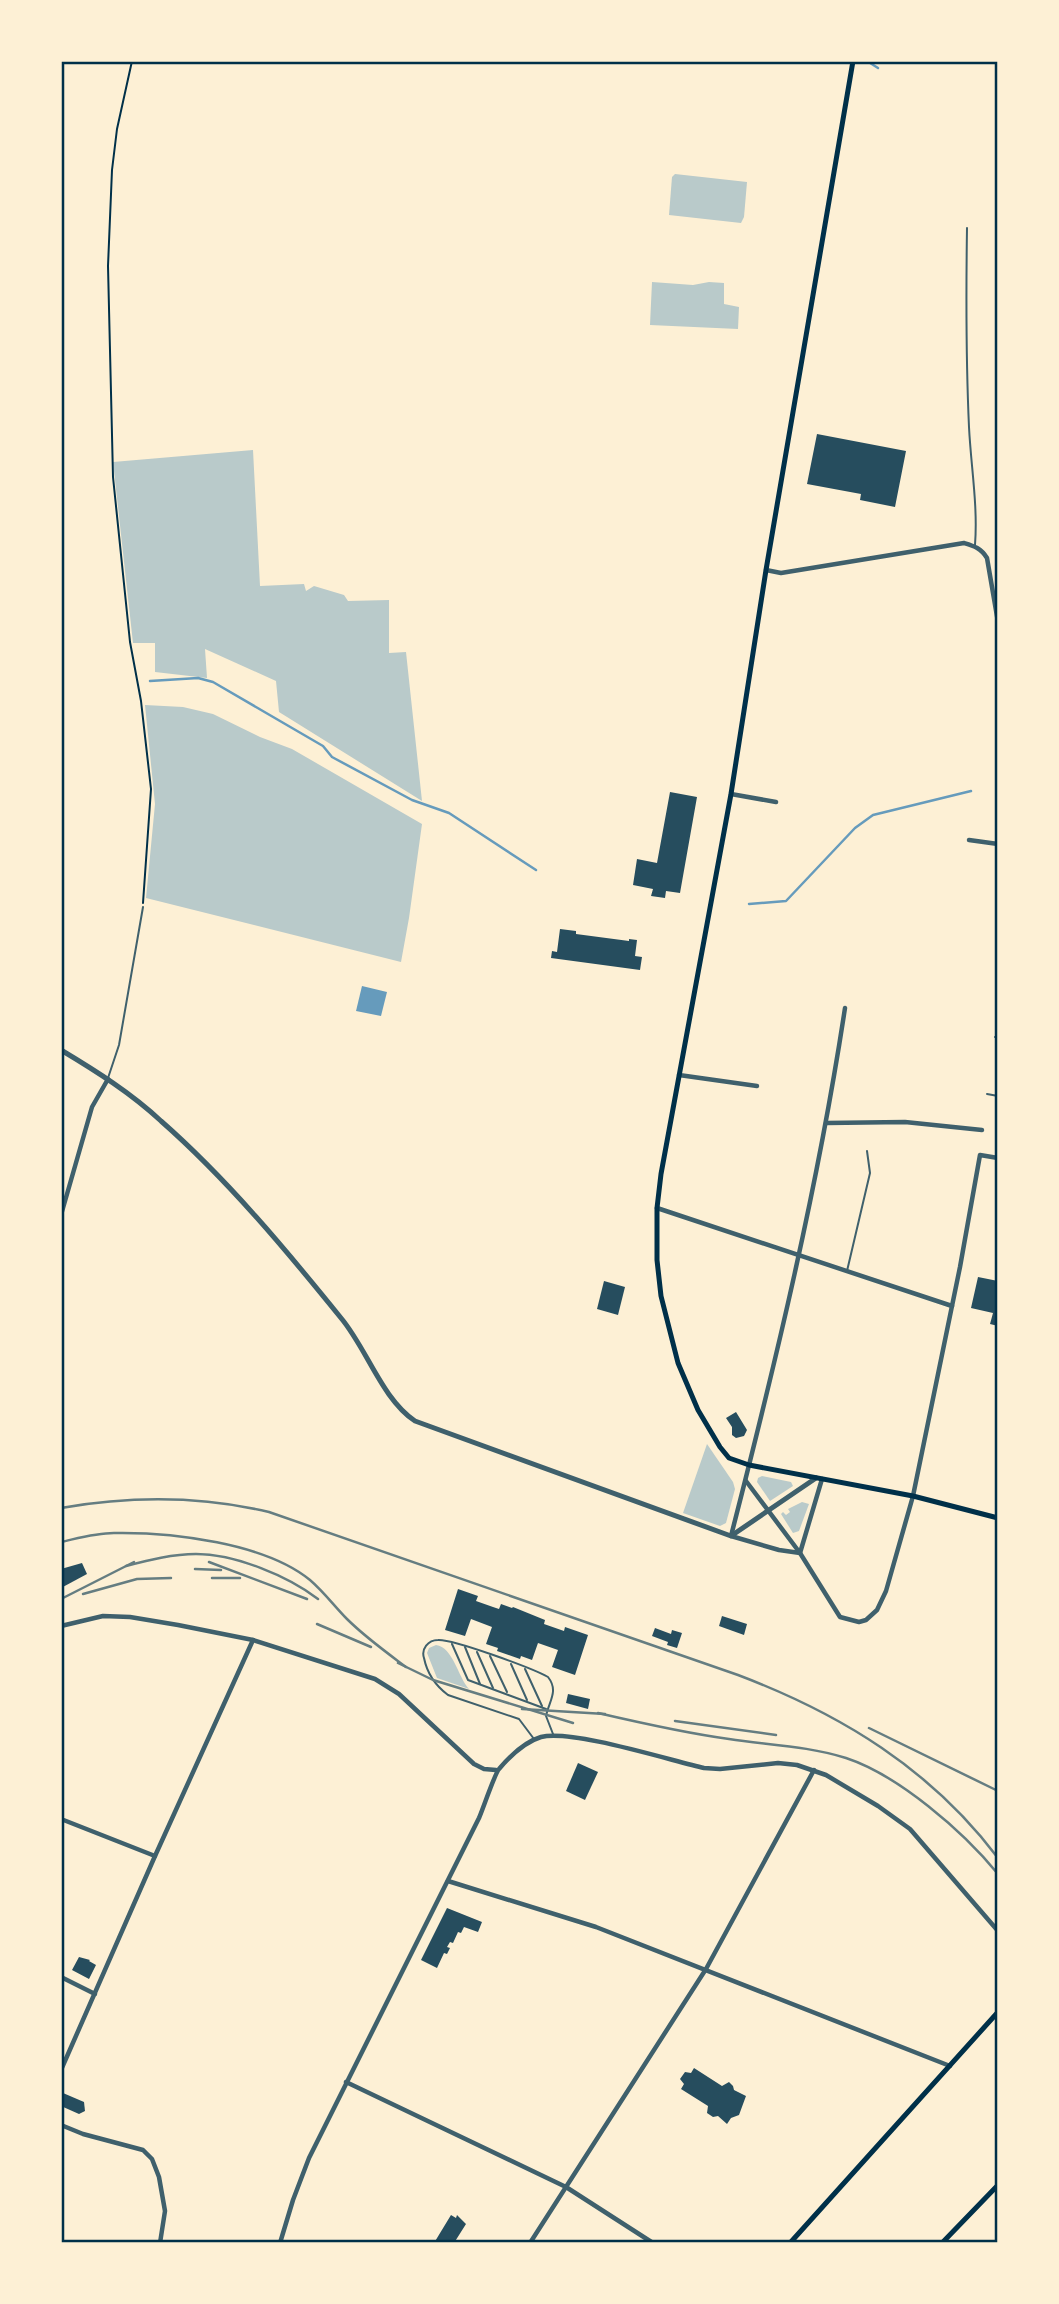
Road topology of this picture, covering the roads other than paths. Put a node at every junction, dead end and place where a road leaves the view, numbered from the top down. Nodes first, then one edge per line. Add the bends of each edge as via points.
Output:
1 (853, 61) edge
2 (967, 228) dead end
3 (975, 546) junction
4 (766, 570) junction
5 (998, 622) edge
6 (731, 794) junction
7 (776, 802) dead end
8 (969, 840) dead end
9 (998, 844) edge
10 (143, 907) road end
11 (845, 1008) dead end
12 (61, 1050) edge
13 (679, 1075) junction
14 (108, 1079) junction
15 (757, 1086) dead end
16 (987, 1094) dead end
17 (998, 1096) edge
18 (826, 1123) junction
19 (982, 1130) dead end
20 (867, 1151) dead end
21 (998, 1158) edge
22 (657, 1208) junction
23 (61, 1215) edge
24 (800, 1256) junction
25 (846, 1272) junction
26 (952, 1306) junction
27 (749, 1465) junction
28 (819, 1478) junction
29 (746, 1481) junction
30 (913, 1496) junction
31 (768, 1511) junction
32 (998, 1518) edge
33 (732, 1535) junction
34 (800, 1553) junction
35 (61, 1626) edge
36 (253, 1640) junction
37 (452, 1642) junction
38 (464, 1646) junction
39 (477, 1651) junction
40 (489, 1655) junction
41 (510, 1662) junction
42 (524, 1667) junction
43 (480, 1685) junction
44 (494, 1689) junction
45 (509, 1695) junction
46 (528, 1701) junction
47 (542, 1706) junction
48 (547, 1710) junction
49 (553, 1735) junction
50 (534, 1740) junction
51 (496, 1770) junction
52 (814, 1770) junction
53 (61, 1819) edge
54 (155, 1856) junction
55 (448, 1881) junction
56 (998, 1931) edge
57 (706, 1969) junction
58 (61, 1977) edge
59 (95, 1994) junction
60 (998, 2012) edge
61 (950, 2066) junction
62 (61, 2070) edge
63 (346, 2082) junction
64 (61, 2125) edge
65 (998, 2185) edge
66 (566, 2187) junction
67 (160, 2243) edge
68 (281, 2243) edge
69 (530, 2243) edge
70 (653, 2243) edge
71 (790, 2243) edge
72 (942, 2243) edge

1 - 4 main road
2 - 3 lane via 965,335
3 - 4 street via 964,543 782,573
3 - 5 street via 986,558
4 - 6 main road
6 - 7 street
6 - 13 main road
8 - 9 street
10 - 14 lane via 119,1045
11 - 18 street
12 - 14 street
13 - 15 street
13 - 22 main road
14 - 23 street via 92,1107
14 - 33 street via 160,1119 244,1205 345,1322 406,1416
16 - 17 lane
18 - 19 street via 905,1122
18 - 24 street
20 - 25 lane via 870,1173
21 - 26 street via 980,1155
22 - 24 street
22 - 27 main road via 661,1296 678,1363 720,1447 729,1458
24 - 25 street
24 - 27 street
25 - 26 street
26 - 30 street
27 - 28 main road
27 - 29 street
28 - 30 main road
28 - 31 street
28 - 34 street
29 - 31 street
29 - 33 street
30 - 32 main road
30 - 34 street via 886,1591 866,1620 840,1616
31 - 33 street
31 - 34 street
33 - 34 street
35 - 36 street via 103,1616
36 - 51 street via 379,1681 474,1764
36 - 54 street
37 - 38 lane
37 - 43 lane via 468,1680
37 - 50 lane via 435,1640 424,1649 434,1682 448,1695 519,1718
38 - 39 lane
38 - 43 lane
39 - 40 lane
39 - 44 lane
40 - 41 lane
40 - 45 lane
41 - 42 lane
41 - 46 lane
42 - 47 lane
42 - 48 lane via 551,1680 554,1692
43 - 44 lane
44 - 45 lane
45 - 46 lane
46 - 47 lane
47 - 48 lane
48 - 49 lane
49 - 50 street
49 - 52 street via 704,1768 778,1763
50 - 51 street
51 - 55 street
52 - 56 street via 903,1823
52 - 57 street
53 - 54 street
54 - 59 street
55 - 57 street via 557,1914
55 - 63 street
57 - 61 street
57 - 66 street
58 - 59 street
59 - 62 street
60 - 61 main road
61 - 71 main road
63 - 66 street
63 - 68 street via 309,2158
64 - 67 street via 143,2150 152,2159 165,2211
65 - 72 main road
66 - 69 street
66 - 70 street

